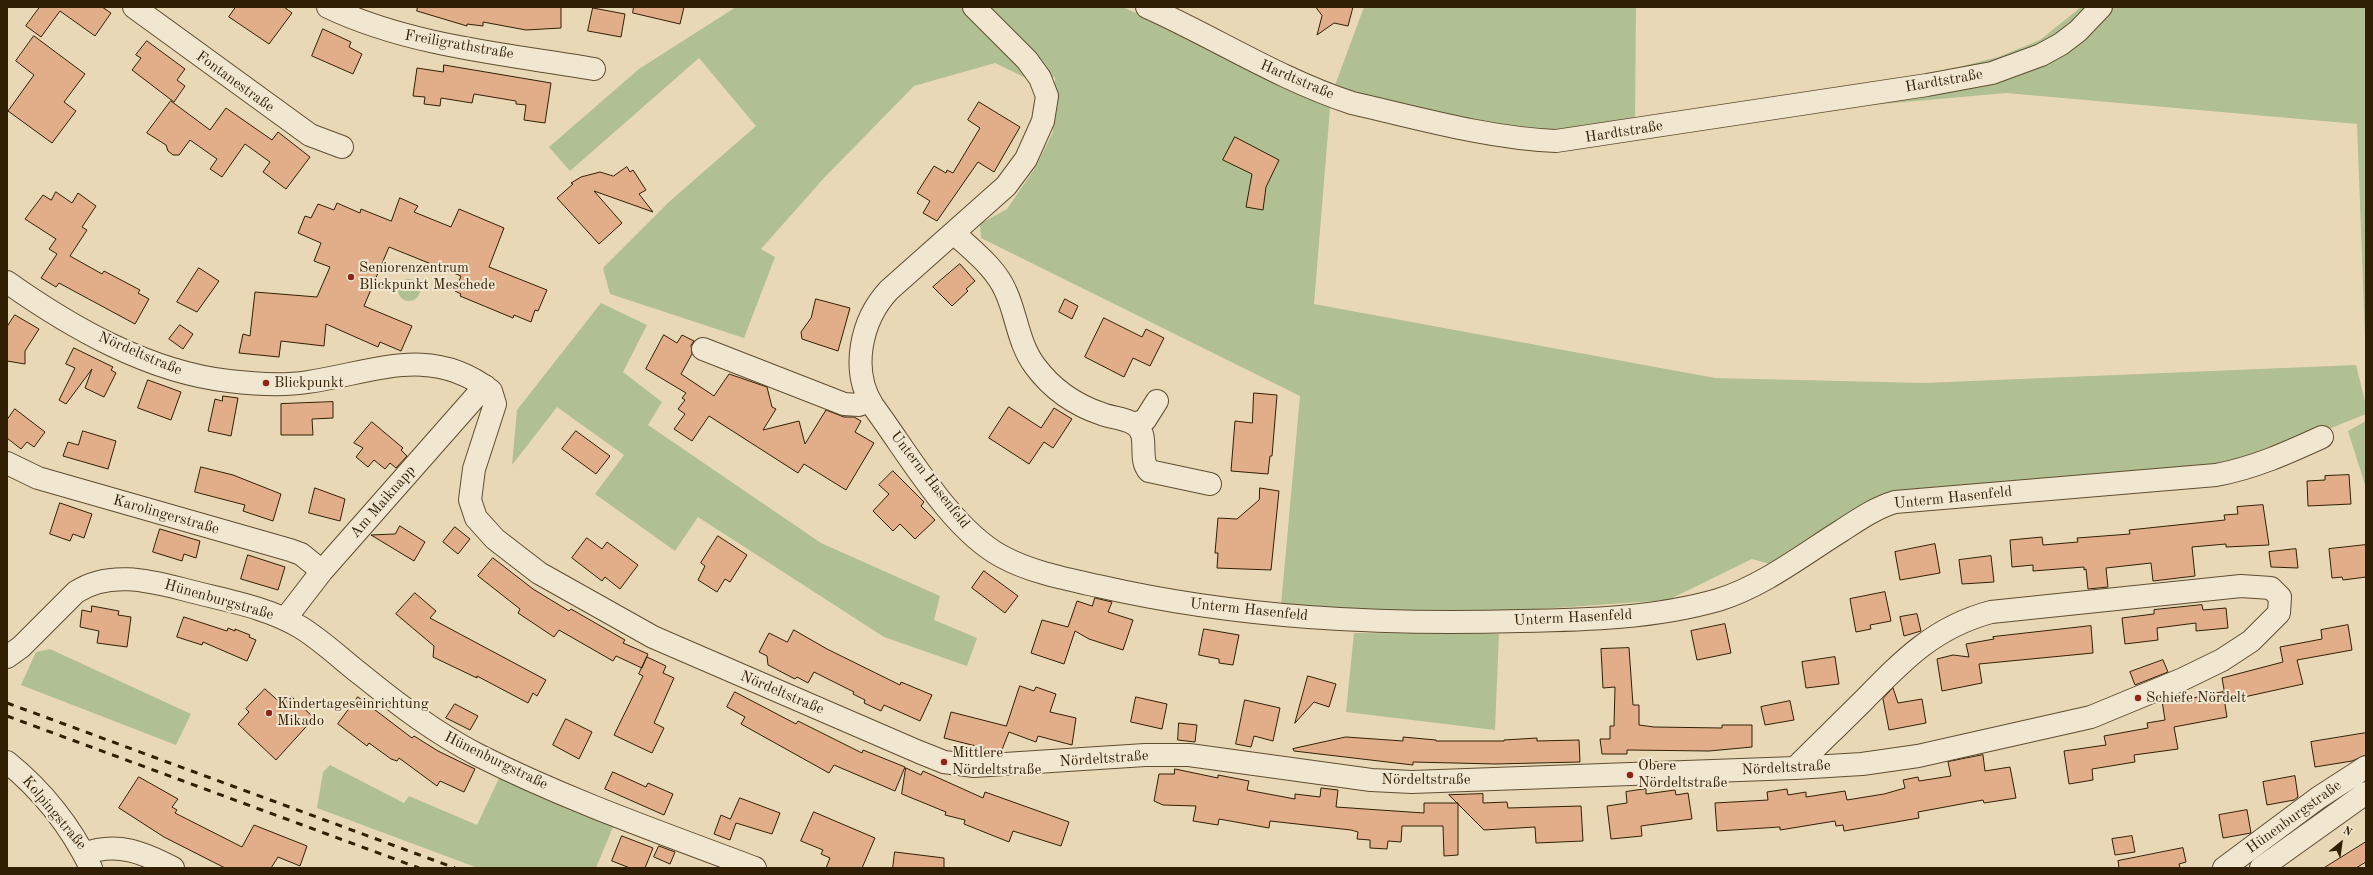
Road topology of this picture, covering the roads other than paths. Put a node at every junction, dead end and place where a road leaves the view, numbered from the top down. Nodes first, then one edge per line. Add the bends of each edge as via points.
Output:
1 (134, 7) edge
2 (328, 7) edge
3 (974, 7) edge
4 (1147, 7) edge
5 (2101, 7) edge
6 (594, 69) dead end
7 (342, 147) dead end
8 (955, 234) junction
9 (7, 282) edge
10 (703, 349) dead end
11 (484, 386) junction
12 (869, 400) junction
13 (1157, 401) dead end
14 (1135, 424) junction
15 (2322, 437) dead end
16 (7, 463) edge
17 (1210, 484) dead end
18 (322, 571) junction
19 (285, 619) junction
20 (7, 657) edge
21 (7, 762) edge
22 (2366, 767) edge
23 (1795, 768) junction
24 (2366, 792) edge
25 (88, 861) edge
26 (173, 868) edge
27 (755, 868) edge
28 (2224, 868) edge
29 (2261, 868) edge

1 - 7 street, Fontanestraße via 310,135
2 - 6 street, Freiligrathstraße via 355,20 400,35
3 - 8 street, Unterm Hasenfeld via 1035,70 1044,87 1047,106 1044,121 1015,176
4 - 5 street, Hardtstraße via 1292,81 1352,103 1522,139 1556,141 1992,73 2041,55 2061,44 2078,31
8 - 12 street, Unterm Hasenfeld via 889,290 872,312 864,336 861,360
8 - 14 street via 1002,284 1025,348 1050,384 1073,402
9 - 11 street, Nördeltstraße via 70,322 115,346 188,374 229,381 284,384 416,364 446,368
10 - 12 street via 844,404 859,405
11 - 18 street, Am Maiknapp
11 - 23 street, Nördeltstraße via 493,394 495,404 474,469 471,506 476,518 487,531 515,556 539,573 653,636 944,762 987,766 1176,754 1371,780 1412,782
12 - 15 street, Unterm Hasenfeld via 959,521 981,542 1013,562 1078,581 1179,603 1398,623 1564,620 1642,614 1698,605 1741,592 1766,579 1865,515 1896,502 1918,498 2216,474 2270,460
13 - 14 street via 1145,420
14 - 17 street via 1142,436 1144,464 1149,471
16 - 18 street, Karolingerstraße via 38,478 290,550 305,556
18 - 19 street, Am Maiknapp
19 - 20 street, Hünenburgstraße via 158,583 106,579 84,586 76,592
19 - 27 street, Hünenburgstraße via 314,636 426,724 474,752 616,816
21 - 25 street, Kolpingstraße via 25,776 60,815
22 - 28 street, Hünenburgstraße via 2318,798
23 - 23 street, Nördeltstraße via 1862,764 1918,756 2091,717 2204,670 2251,641 2279,613 2281,605 2278,593 2271,588 2241,586 1991,612 1973,617 1927,641 1903,659
24 - 29 street, Hünenburgstraße
25 - 26 street, Kolpingstraße via 104,847 152,857

